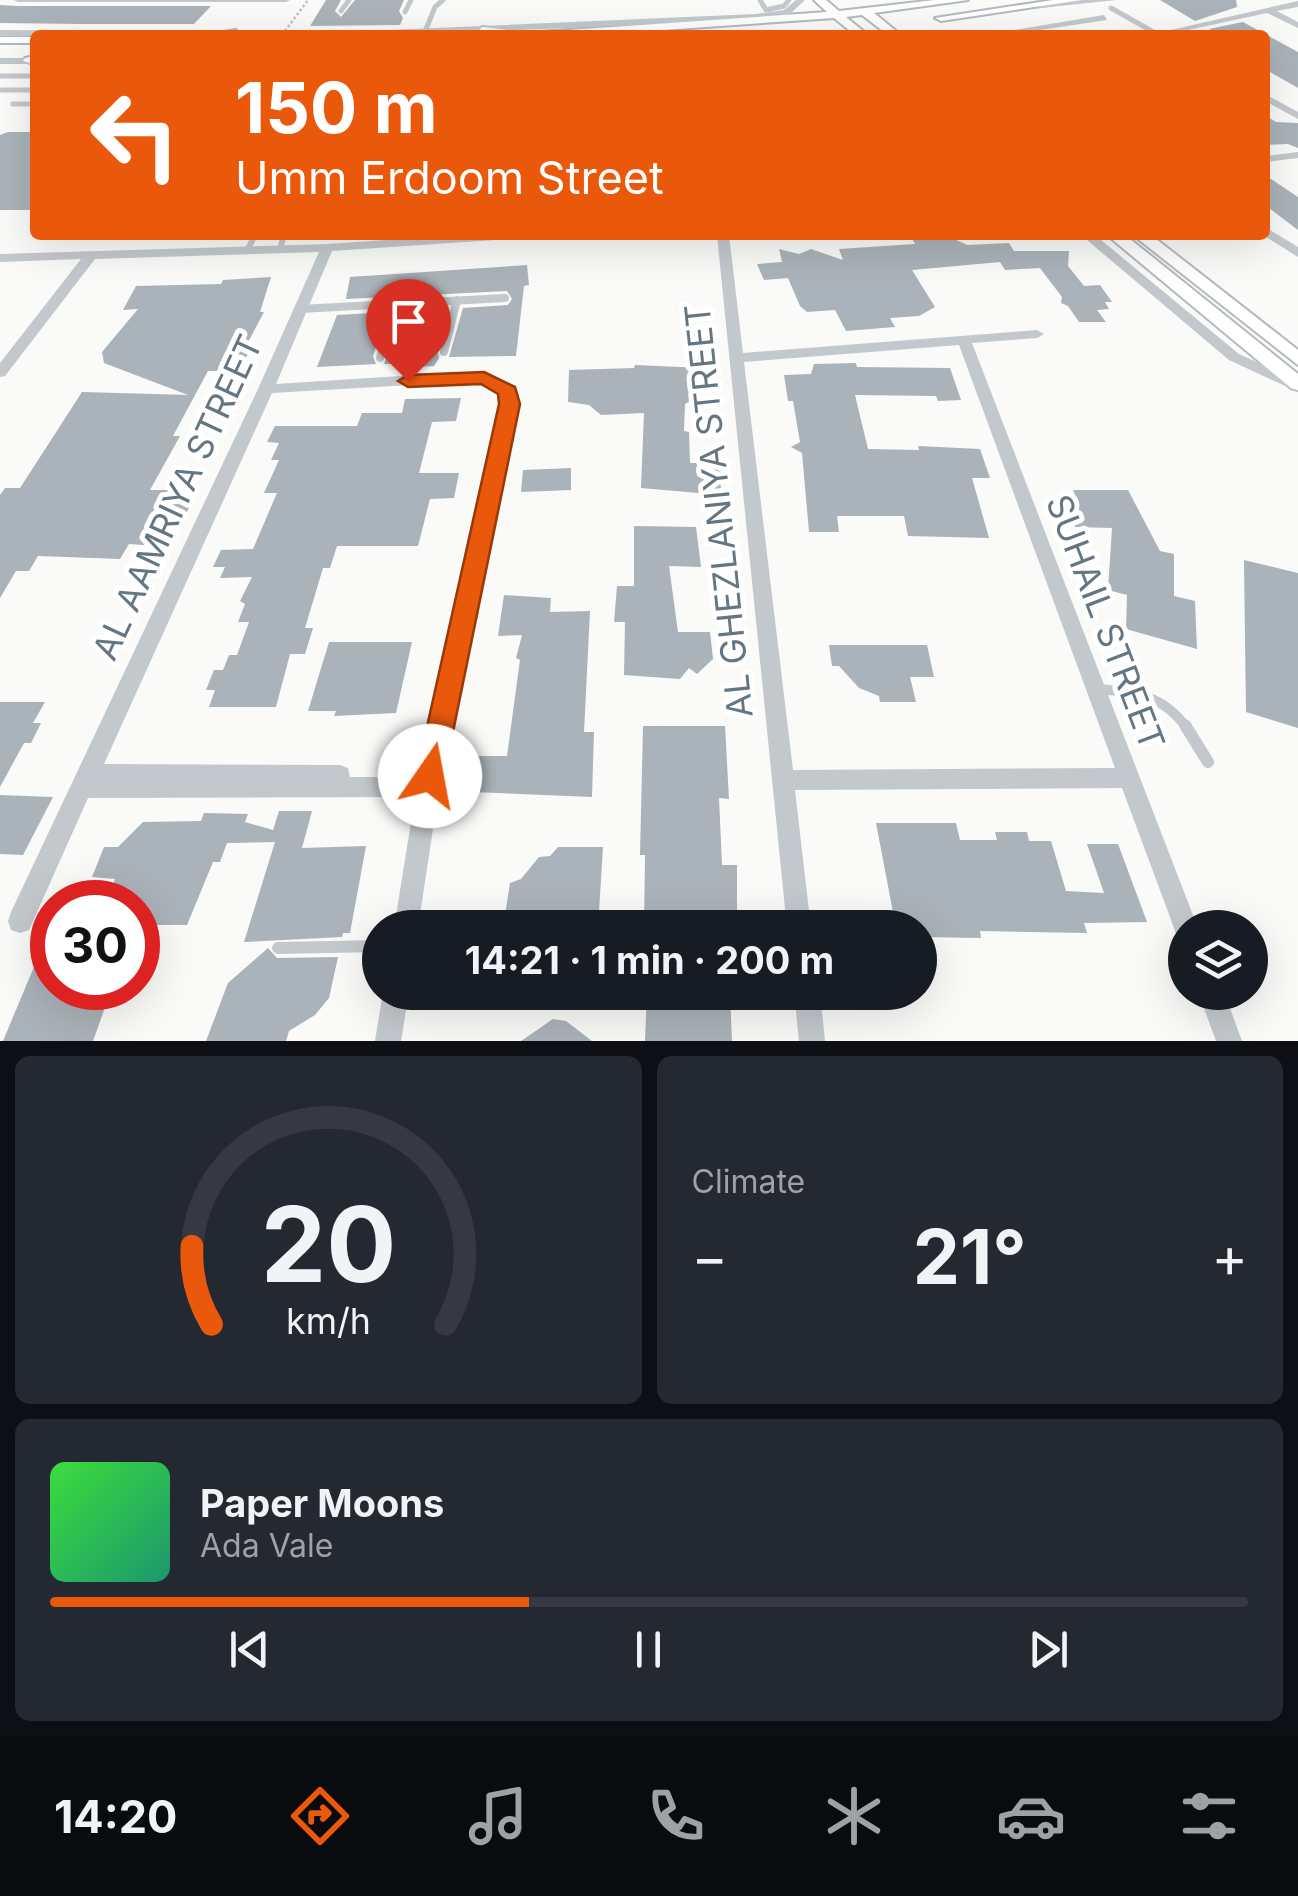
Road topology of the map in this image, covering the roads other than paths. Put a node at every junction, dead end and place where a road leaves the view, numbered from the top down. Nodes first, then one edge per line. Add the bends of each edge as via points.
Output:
1 (18, 0) edge
2 (286, 0) edge
3 (349, 0) edge
4 (411, 0) edge
5 (443, 0) edge
6 (760, 0) edge
7 (816, 0) edge
8 (834, 0) edge
9 (851, 0) edge
10 (883, 0) edge
11 (964, 0) edge
12 (1018, 0) edge
13 (1076, 0) edge
14 (153, 1) edge
15 (796, 2) edge
16 (948, 2) edge
17 (1112, 4) edge
18 (1298, 4) edge
19 (1040, 5) junction
20 (1270, 11) junction
21 (342, 12) dead end
22 (405, 12) dead end
23 (1104, 18) dead end
24 (765, 21) junction
25 (860, 23) edge
26 (1298, 25) edge
27 (930, 28) edge
28 (904, 29) edge
29 (426, 30) edge
30 (482, 30) edge
31 (620, 30) edge
32 (757, 30) edge
33 (1033, 30) edge
34 (1152, 30) edge
35 (1177, 30) edge
36 (30, 36) edge
37 (0, 37) edge
38 (30, 40) edge
39 (0, 53) edge
40 (30, 58) edge
41 (30, 59) edge
42 (0, 61) edge
43 (0, 76) edge
44 (30, 76) edge
45 (0, 90) edge
46 (30, 90) edge
47 (1270, 100) edge
48 (13, 104) dead end
49 (30, 104) edge
50 (1298, 116) edge
51 (1298, 155) edge
52 (1270, 158) edge
53 (1270, 233) edge
54 (252, 240) edge
55 (420, 240) edge
56 (723, 240) edge
57 (1093, 240) edge
58 (1120, 240) edge
59 (1156, 241) edge
60 (282, 242) edge
61 (327, 248) junction
62 (247, 251) junction
63 (1298, 253) edge
64 (90, 257) junction
65 (0, 258) edge
66 (505, 298) dead end
67 (458, 300) junction
68 (398, 304) junction
69 (300, 309) junction
70 (1036, 334) dead end
71 (964, 340) junction
72 (444, 352) dead end
73 (380, 358) dead end
74 (739, 358) junction
75 (1298, 359) edge
76 (0, 374) edge
77 (1298, 386) edge
78 (266, 389) junction
79 (1094, 688) junction
80 (1208, 762) dead end
81 (1128, 778) junction
82 (782, 780) junction
83 (85, 781) junction
84 (429, 782) junction
85 (409, 910) edge
86 (797, 910) edge
87 (1179, 910) edge
88 (20, 921) dead end
89 (362, 946) edge
90 (278, 948) dead end
91 (393, 1010) edge
92 (809, 1010) edge
93 (1218, 1010) edge
94 (388, 1041) edge
95 (812, 1041) edge
96 (1230, 1041) edge

1 - 14 street
2 - 14 street
3 - 21 lane
4 - 22 lane
5 - 29 lane
6 - 15 lane via 766,10
7 - 24 main road
7 - 25 main road
8 - 25 main road
9 - 25 main road
10 - 16 main road
11 - 16 main road
12 - 25 main road
13 - 19 main road
15 - 30 street via 756,16
16 - 25 main road
17 - 19 street
17 - 34 lane
18 - 20 street
19 - 27 main road
20 - 26 street
20 - 35 street
23 - 33 street
24 - 25 main road
24 - 31 main road
25 - 28 main road
25 - 28 main road
25 - 32 main road
36 - 37 street
37 - 38 main road
39 - 40 main road
41 - 42 street
43 - 44 lane
45 - 46 lane
47 - 50 street
48 - 49 lane
51 - 52 street
53 - 63 street
54 - 62 lane
55 - 61 street
56 - 74 street, AL GHEZLANIYA STREET
57 - 77 street via 1234,357
58 - 77 main road
59 - 75 main road
60 - 61 street
60 - 62 street
61 - 69 street, AL AAMRIYA STREET
62 - 64 street
64 - 65 street
64 - 76 street
66 - 67 lane
67 - 68 lane
67 - 72 lane
68 - 69 lane
68 - 73 lane
69 - 78 street, AL AAMRIYA STREET
70 - 71 street
71 - 74 street
71 - 79 street, SUHAIL STREET
74 - 82 street, AL GHEZLANIYA STREET
78 - 83 street, AL AAMRIYA STREET
78 - 84 street via 484,378 508,392
79 - 80 lane via 1162,699
79 - 81 street, SUHAIL STREET
81 - 82 street
81 - 87 street, SUHAIL STREET
82 - 86 street, AL GHEZLANIYA STREET
83 - 84 street
83 - 88 street, AL AAMRIYA STREET
84 - 85 street
89 - 90 lane
91 - 94 street
92 - 95 street
93 - 96 street

